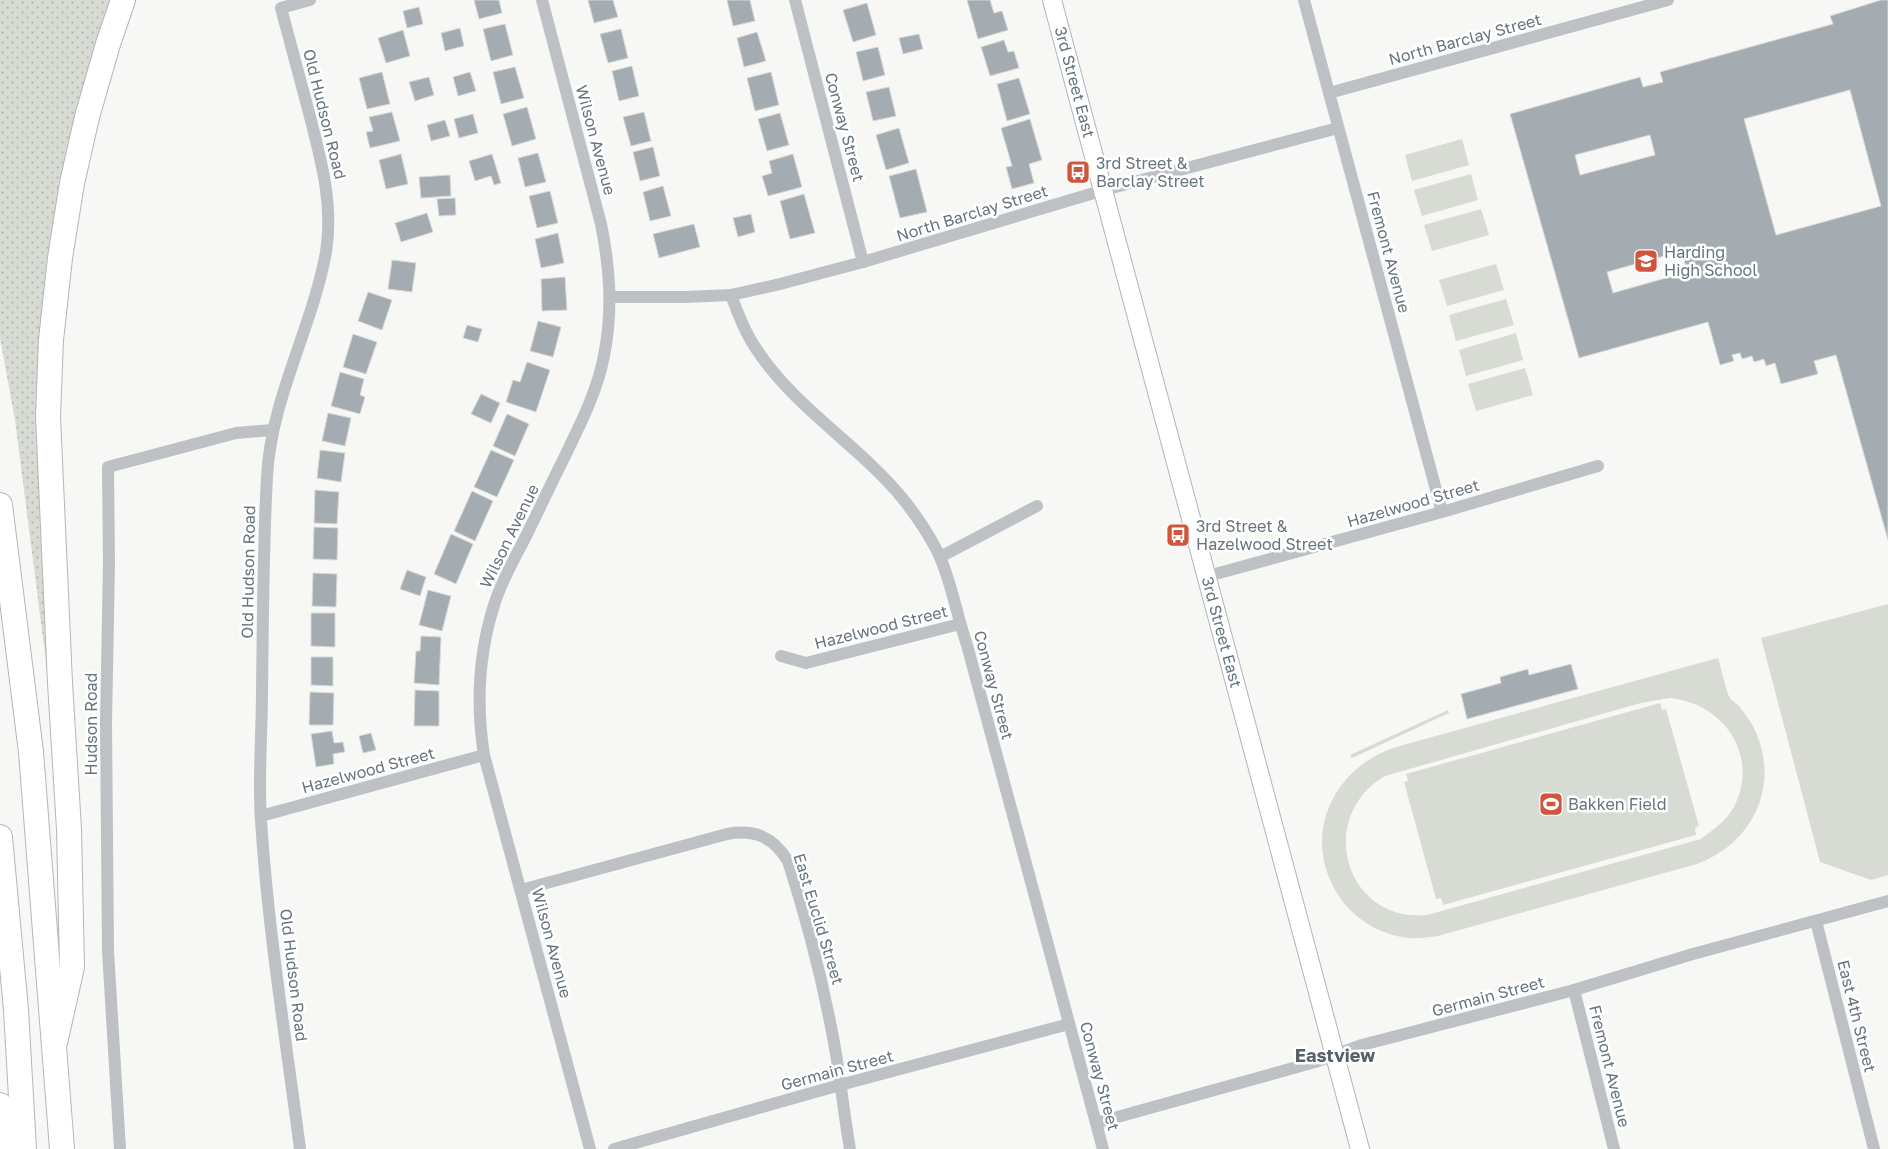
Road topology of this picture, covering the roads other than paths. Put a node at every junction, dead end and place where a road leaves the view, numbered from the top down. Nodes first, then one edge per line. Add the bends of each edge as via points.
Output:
1 (123, 0) edge
2 (310, 0) edge
3 (542, 0) edge
4 (794, 0) edge
5 (1052, 0) edge
6 (1304, 0) edge
7 (1668, 0) edge
8 (1329, 93) junction
9 (1338, 128) junction
10 (1104, 190) junction
11 (864, 262) junction
12 (731, 295) junction
13 (610, 297) junction
14 (272, 430) junction
15 (1598, 466) dead end
16 (0, 505) edge
17 (1037, 506) dead end
18 (1442, 512) junction
19 (940, 557) junction
20 (1208, 576) junction
21 (960, 624) junction
22 (781, 656) dead end
23 (484, 755) junction
24 (261, 816) junction
25 (0, 837) edge
26 (521, 890) junction
27 (1888, 901) edge
28 (1816, 921) junction
29 (1574, 990) junction
30 (1068, 1024) junction
31 (55, 1043) junction
32 (1335, 1055) junction
33 (840, 1085) junction
34 (0, 1105) edge
35 (1096, 1124) junction
36 (5, 1149) edge
37 (24, 1149) edge
38 (62, 1149) edge
39 (120, 1149) edge
40 (300, 1149) edge
41 (590, 1149) edge
42 (614, 1149) edge
43 (850, 1149) edge
44 (1103, 1149) edge
45 (1360, 1149) edge
46 (1614, 1149) edge
47 (1874, 1149) edge

1 - 31 highway via 87,117 72,183 51,340 48,416 69,829 72,967
2 - 14 street, Old Hudson Road via 281,8 321,158 328,218 326,248 321,278
3 - 13 street, Wilson Avenue via 601,224
4 - 11 street, Conway Street
5 - 10 street, 3rd Street East
6 - 8 street, Fremont Avenue
7 - 8 street, North Barclay Street
8 - 9 street, Fremont Avenue
9 - 10 street, North Barclay Street
9 - 18 street, Fremont Avenue
10 - 11 street, North Barclay Street
10 - 20 street, 3rd Street East
11 - 12 street, North Barclay Street
12 - 13 street, North Barclay Street
12 - 19 street, Conway Street via 741,321 770,369 904,500
13 - 23 street, Wilson Avenue via 609,327 596,386 495,601 480,672 479,710
14 - 24 street, Old Hudson Road via 264,524
14 - 39 street, Hudson Road via 236,432 108,468 108,951
15 - 18 street, Hazelwood Street
16 - 31 highway via 32,752
17 - 19 street
18 - 20 street, Hazelwood Street
19 - 21 street, Conway Street
20 - 32 street, 3rd Street East
21 - 22 street, Hazelwood Street via 806,663
21 - 30 street, Conway Street
23 - 24 street, Hazelwood Street
23 - 26 street, Wilson Avenue
24 - 40 street, Old Hudson Road via 270,916
25 - 37 highway via 16,1010
26 - 33 street, East Euclid Street via 727,834 751,833 773,842 788,861 824,993
26 - 41 street, Wilson Avenue
27 - 28 street, Germain Street
28 - 29 street, Germain Street
28 - 47 street, East 4th Street
29 - 32 street, Germain Street via 1362,1045
29 - 46 street, Fremont Avenue
30 - 33 street, Germain Street
30 - 35 street, Conway Street
31 - 38 highway
32 - 35 street, Germain Street
32 - 45 street, 3rd Street East
33 - 42 street, Germain Street
33 - 43 street, East Euclid Street
34 - 36 highway
35 - 44 street, Conway Street

